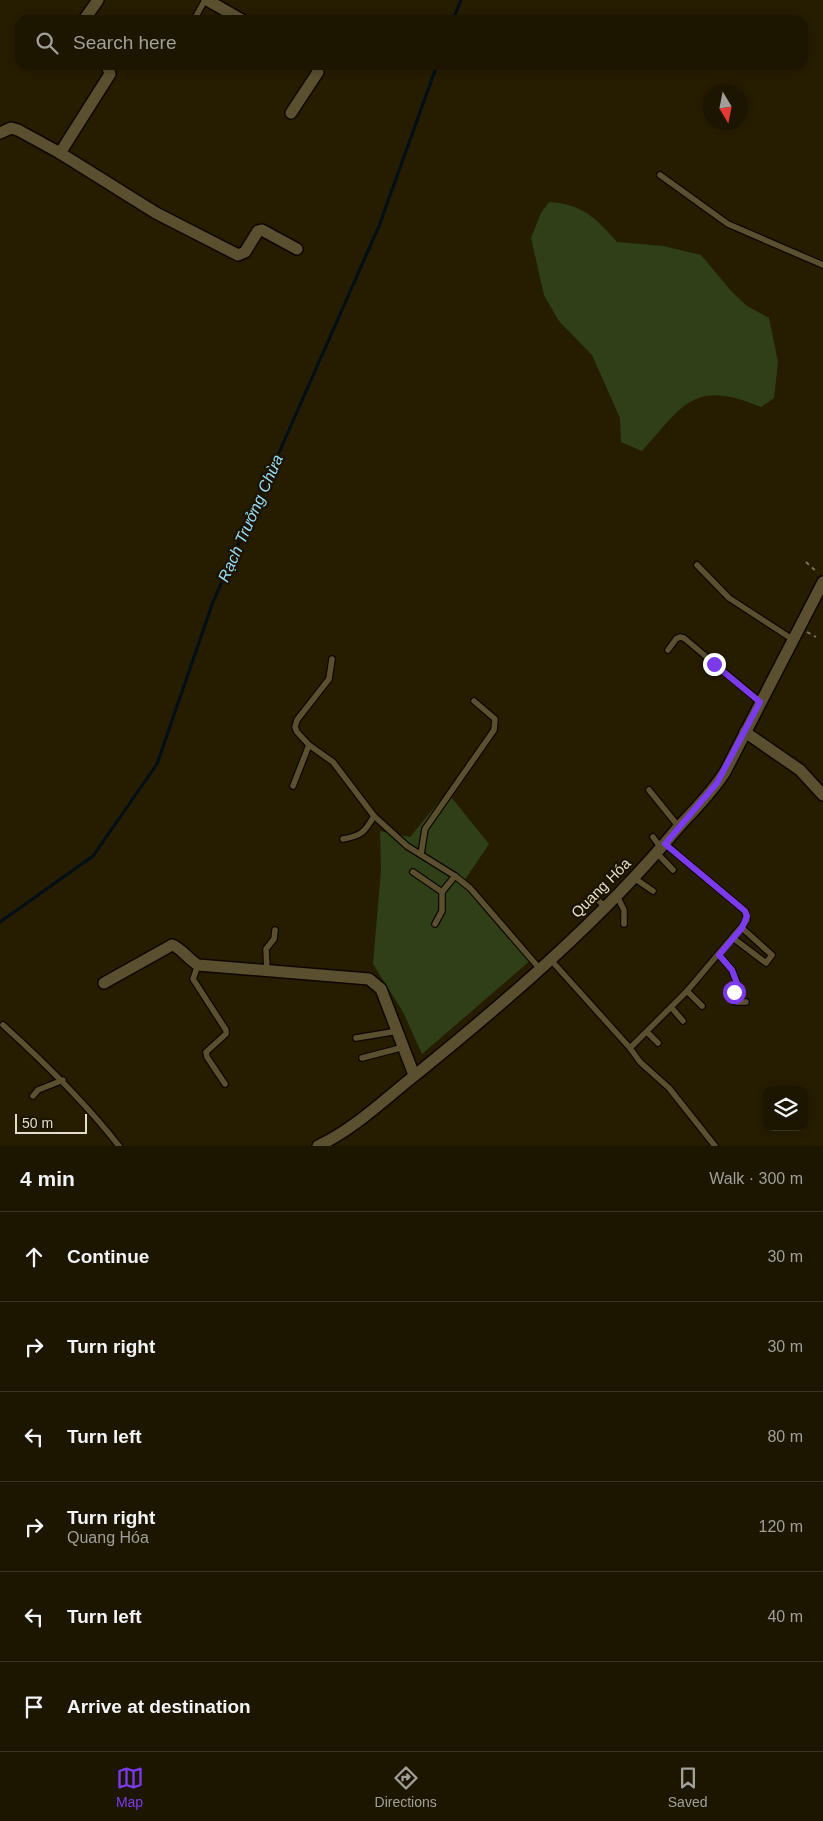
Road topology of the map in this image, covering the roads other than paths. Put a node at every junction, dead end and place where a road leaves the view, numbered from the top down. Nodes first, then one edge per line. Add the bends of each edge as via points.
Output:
1 (98, 0) edge
2 (206, 0) edge
3 (88, 15) edge
4 (197, 15) edge
5 (233, 15) edge
6 (109, 70) edge
7 (317, 70) edge
8 (291, 113) dead end
9 (0, 133) edge
10 (60, 152) junction
11 (660, 175) dead end
12 (297, 249) dead end
13 (823, 265) edge
14 (697, 565) dead end
15 (823, 582) edge
16 (792, 639) junction
17 (668, 650) dead end
18 (332, 659) dead end
19 (474, 701) dead end
20 (760, 702) junction
21 (745, 732) junction
22 (309, 745) junction
23 (293, 786) dead end
24 (649, 790) dead end
25 (823, 795) edge
26 (374, 816) junction
27 (679, 827) junction
28 (653, 837) dead end
29 (344, 839) dead end
30 (661, 848) junction
31 (421, 854) junction
32 (672, 870) dead end
33 (413, 872) dead end
34 (455, 876) junction
35 (634, 878) junction
36 (652, 891) dead end
37 (442, 892) junction
38 (617, 896) junction
39 (596, 898) dead end
40 (604, 907) junction
41 (435, 924) dead end
42 (624, 924) dead end
43 (742, 928) junction
44 (275, 930) dead end
45 (734, 938) junction
46 (719, 955) junction
47 (550, 959) junction
48 (198, 965) junction
49 (540, 969) junction
50 (267, 971) junction
51 (104, 983) dead end
52 (687, 991) junction
53 (746, 1002) dead end
54 (702, 1006) dead end
55 (671, 1007) junction
56 (683, 1021) dead end
57 (4, 1025) dead end
58 (398, 1031) junction
59 (647, 1032) junction
60 (356, 1038) dead end
61 (658, 1043) dead end
62 (404, 1047) junction
63 (630, 1048) junction
64 (362, 1058) dead end
65 (414, 1075) junction
66 (63, 1080) junction
67 (225, 1084) dead end
68 (33, 1096) dead end
69 (119, 1146) edge
70 (321, 1146) edge
71 (715, 1146) edge

1 - 3 street
2 - 4 lane
2 - 5 street
6 - 10 street via 110,74
7 - 8 street
9 - 10 street via 10,128 18,130
10 - 12 street via 156,213 238,255 245,252 258,231 262,230
11 - 13 lane via 728,224
14 - 16 lane via 729,598
15 - 16 street, Quang Hóa
16 - 20 street, Quang Hóa
17 - 20 lane via 676,639 684,638
18 - 22 lane via 330,679 295,726
19 - 31 lane via 495,719 494,730 424,829
20 - 21 street, Quang Hóa
21 - 25 street via 800,770
21 - 27 street, Quang Hóa via 717,783
22 - 23 lane
22 - 26 lane via 333,762
24 - 27 lane
26 - 29 lane via 364,833
26 - 31 lane via 396,838
27 - 30 street, Quang Hóa
28 - 30 lane
30 - 32 lane
30 - 35 street, Quang Hóa
30 - 43 lane via 745,911 747,920
31 - 34 lane
33 - 37 lane
34 - 37 lane
34 - 49 lane via 504,925
35 - 36 lane
35 - 38 street, Quang Hóa
37 - 41 lane via 442,911
38 - 40 street, Quang Hóa
38 - 42 lane via 625,913
39 - 40 lane
40 - 47 street, Quang Hóa
43 - 45 lane
43 - 45 lane via 772,955 766,964
44 - 50 lane via 274,939 266,949
45 - 46 lane
46 - 52 lane
46 - 53 lane via 736,977 736,1002
47 - 49 street, Quang Hóa
47 - 63 lane
48 - 50 street
48 - 51 street via 172,945
48 - 67 lane via 193,978 226,1030 226,1034 206,1052
49 - 65 street, Quang Hóa
50 - 58 street via 369,979 381,989
52 - 54 lane
52 - 55 lane
55 - 56 lane
55 - 59 lane
57 - 66 lane
58 - 60 lane
58 - 62 street
59 - 61 lane
59 - 63 lane
62 - 64 lane
62 - 65 street
63 - 71 lane via 640,1062 669,1088
65 - 70 street, Quang Hóa
66 - 68 lane via 38,1090
66 - 69 lane

